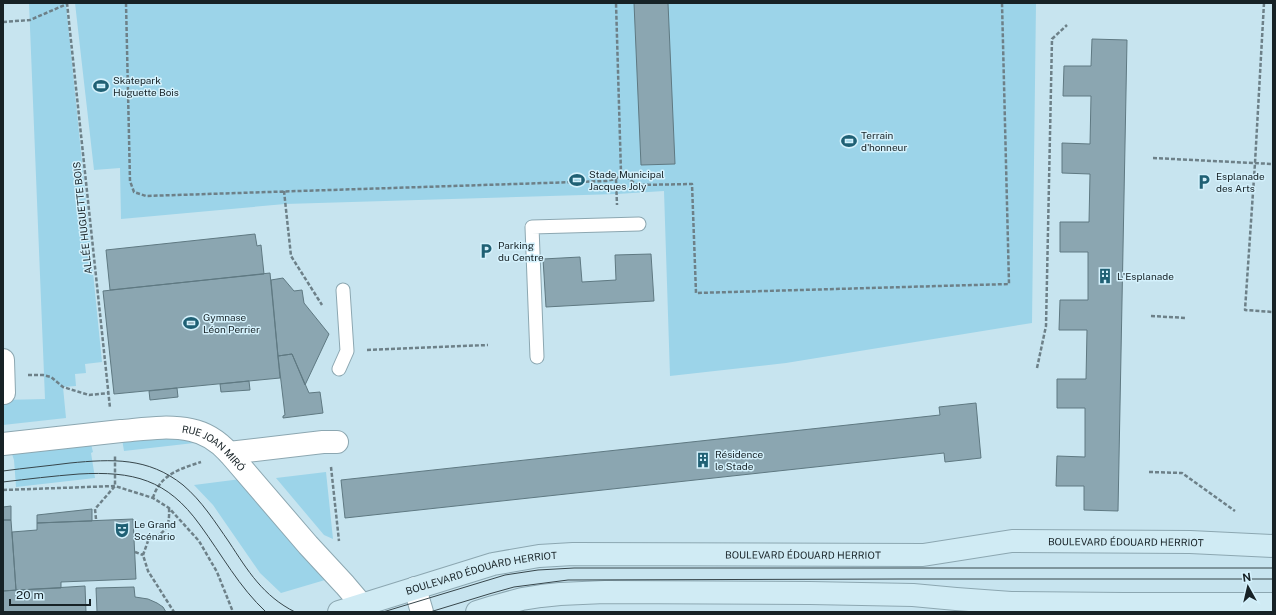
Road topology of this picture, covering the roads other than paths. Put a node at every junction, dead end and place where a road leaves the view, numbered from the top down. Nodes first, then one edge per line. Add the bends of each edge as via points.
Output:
1 (639, 224) dead end
2 (343, 290) dead end
3 (537, 356) dead end
4 (3, 360) edge
5 (339, 369) dead end
6 (4, 384) edge
7 (330, 442) road end
8 (3, 444) edge
9 (230, 453) junction
10 (1273, 546) edge
11 (415, 588) junction
12 (1273, 604) edge
13 (362, 605) junction
14 (339, 612) edge
15 (422, 612) edge
16 (477, 612) edge

1 - 3 lane via 532,227
2 - 5 lane via 347,351
4 - 6 street
7 - 9 street
8 - 9 street, RUE JOAN MIRÓ via 171,428 192,430 212,438
9 - 13 street, RUE JOAN MIRÓ via 308,546
10 - 11 main road, BOULEVARD ÉDOUARD HERRIOT via 1190,542 1012,541 923,555 556,555 493,564
11 - 13 main road, BOULEVARD ÉDOUARD HERRIOT
11 - 15 street
12 - 16 main road via 1011,603 913,595 605,592 541,596
13 - 14 main road, BOULEVARD ÉDOUARD HERRIOT

